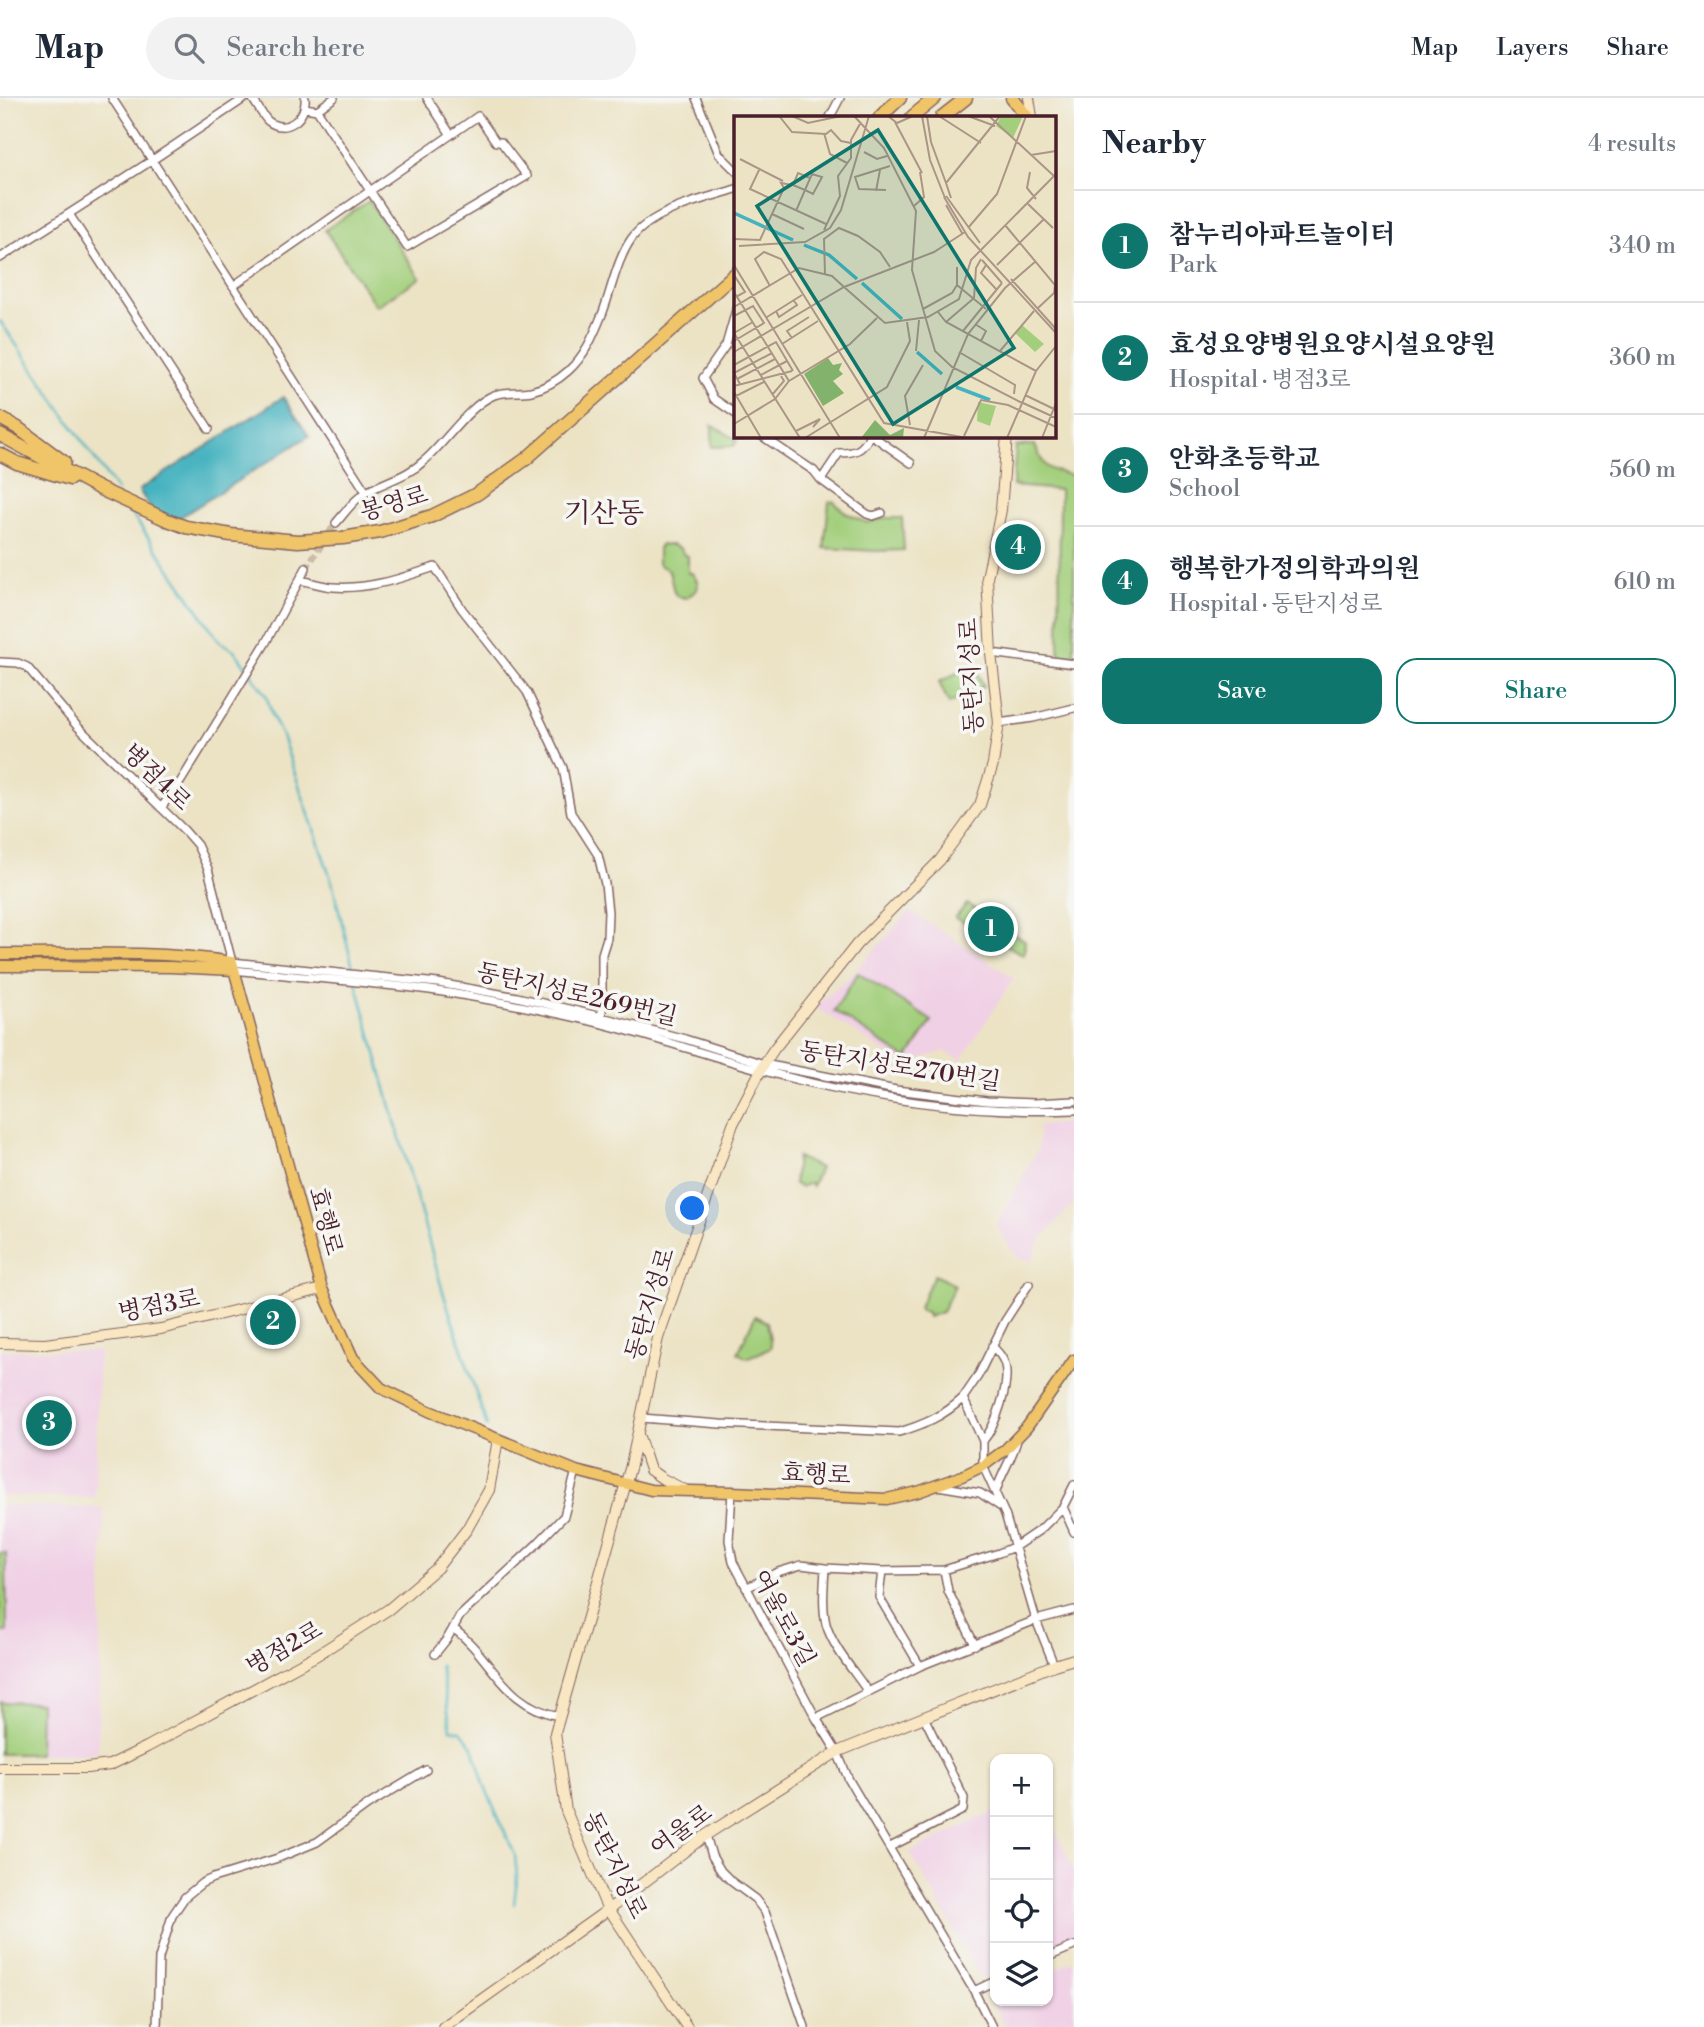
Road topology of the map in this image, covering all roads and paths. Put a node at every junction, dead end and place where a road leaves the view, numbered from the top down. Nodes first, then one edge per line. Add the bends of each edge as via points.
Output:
1 (112, 98) edge
2 (245, 98) edge
3 (252, 98) edge
4 (304, 98) edge
5 (334, 98) edge
6 (427, 98) edge
7 (696, 98) edge
8 (840, 98) edge
9 (900, 98) edge
10 (935, 98) edge
11 (965, 98) edge
12 (1012, 98) edge
13 (1029, 98) edge
14 (305, 108) junction
15 (317, 110) junction
16 (831, 116) edge
17 (881, 116) edge
18 (913, 116) edge
19 (943, 116) edge
20 (1028, 116) edge
21 (1029, 116) edge
22 (451, 135) junction
23 (151, 161) junction
24 (734, 169) edge
25 (734, 190) edge
26 (371, 191) junction
27 (69, 214) junction
28 (0, 258) edge
29 (734, 275) edge
30 (233, 286) junction
31 (734, 317) edge
32 (734, 413) edge
33 (0, 418) edge
34 (209, 429) dead end
35 (0, 435) edge
36 (765, 438) edge
37 (870, 438) edge
38 (874, 438) edge
39 (1007, 438) edge
40 (0, 454) edge
41 (911, 463) dead end
42 (821, 480) junction
43 (99, 488) junction
44 (366, 492) junction
45 (882, 513) dead end
46 (336, 523) tunnel mouth
47 (306, 568) tunnel mouth
48 (300, 580) junction
49 (991, 653) junction
50 (0, 662) edge
51 (1074, 664) edge
52 (1074, 708) edge
53 (999, 723) junction
54 (161, 808) junction
55 (0, 954) edge
56 (0, 966) edge
57 (233, 966) junction
58 (378, 980) junction
59 (602, 1017) junction
60 (762, 1067) junction
61 (1074, 1101) edge
62 (1074, 1110) edge
63 (1029, 1284) dead end
64 (323, 1289) junction
65 (0, 1343) edge
66 (992, 1346) junction
67 (1074, 1360) edge
68 (963, 1398) junction
69 (641, 1419) junction
70 (638, 1434) junction
71 (1017, 1440) junction
72 (503, 1441) junction
73 (983, 1441) junction
74 (983, 1466) junction
75 (576, 1471) junction
76 (626, 1483) junction
77 (1074, 1485) edge
78 (937, 1486) junction
79 (689, 1492) junction
80 (732, 1492) junction
81 (996, 1493) junction
82 (1063, 1507) junction
83 (1003, 1509) junction
84 (1074, 1532) edge
85 (1016, 1546) junction
86 (825, 1568) junction
87 (944, 1570) junction
88 (881, 1571) junction
89 (746, 1588) junction
90 (1074, 1610) edge
91 (1036, 1620) junction
92 (453, 1628) junction
93 (975, 1646) junction
94 (435, 1654) dead end
95 (1074, 1659) edge
96 (1054, 1665) junction
97 (920, 1666) junction
98 (868, 1692) junction
99 (560, 1716) junction
100 (924, 1717) junction
101 (816, 1718) junction
102 (837, 1752) junction
103 (0, 1768) edge
104 (426, 1770) dead end
105 (706, 1835) junction
106 (890, 1847) junction
107 (609, 1909) junction
108 (1074, 1946) edge
109 (1053, 1955) edge
110 (990, 1983) edge
111 (974, 1991) junction
112 (157, 2027) edge
113 (443, 2027) edge
114 (687, 2027) edge
115 (805, 2027) edge
116 (992, 2027) edge

1 - 23 street
2 - 23 street
3 - 14 street via 277,125 294,123
4 - 14 street
5 - 15 street
6 - 22 street
7 - 24 street via 719,154
8 - 16 street
9 - 17 highway
10 - 18 highway
11 - 19 highway
12 - 20 highway
13 - 21 main road
14 - 15 street
15 - 26 street
22 - 26 street
22 - 26 street via 478,116 527,176 407,247
23 - 27 street
23 - 30 street
25 - 44 street via 687,204 639,230 625,250 592,341 565,373 533,391 488,399 424,462
26 - 30 street
27 - 28 street
27 - 34 street
29 - 43 highway, 봉영로 via 526,459 477,494 432,516 380,532 298,541 186,527
30 - 44 street
31 - 32 street via 726,345 703,378 714,399
33 - 43 highway
35 - 43 highway, 봉영로
36 - 42 street
37 - 42 street via 853,453 839,453
38 - 41 street
39 - 49 main road, 동탄지성로 via 1001,510 987,578
40 - 43 highway
42 - 45 street via 867,514
44 - 46 street
47 - 48 street
48 - 54 street via 256,659
48 - 59 street via 349,587 400,579 435,567 527,692 563,768 571,813 598,855 606,884
49 - 51 street
49 - 53 main road, 동탄지성로
50 - 54 street, 병점4로 via 27,667 76,726
52 - 53 street
53 - 60 main road, 동탄지성로 via 993,764 979,805 940,860 857,944
54 - 57 street, 병점4로 via 197,845 208,869
55 - 57 main road via 195,957
56 - 57 main road
57 - 58 street
57 - 64 main road, 효행로
58 - 59 street, 동탄지성로269번길 via 438,983
58 - 60 street via 592,1021
59 - 60 street, 동탄지성로269번길 via 685,1039
60 - 61 street, 동탄지성로270번길 via 943,1096
60 - 62 street via 827,1087 959,1108
60 - 69 main road, 동탄지성로 via 733,1124 658,1338
63 - 66 street
64 - 65 main road, 병점3로 via 161,1329 45,1345
64 - 72 main road, 효행로 via 353,1358 381,1388
66 - 68 street
66 - 73 street via 1002,1356 1006,1381 990,1433
67 - 71 main road, 효행로
68 - 69 street via 927,1423 899,1432
68 - 73 street
69 - 70 main road, 동탄지성로
70 - 76 main road, 동탄지성로
70 - 79 main road via 650,1470
71 - 74 main road, 효행로
71 - 81 street
72 - 75 main road, 효행로
72 - 103 main road, 병점2로 via 484,1503 467,1529 437,1569 388,1609 317,1655 110,1765
73 - 74 street
74 - 78 main road, 효행로
74 - 81 street
75 - 76 main road, 효행로
75 - 92 street via 564,1516
76 - 79 main road, 효행로
76 - 99 main road, 동탄지성로
77 - 82 street
78 - 80 main road, 효행로 via 887,1499
78 - 83 street via 980,1493
79 - 80 main road, 효행로
80 - 89 street, 여울로3길 via 729,1540 733,1562
81 - 83 street
82 - 84 street
82 - 85 street
83 - 85 street
85 - 87 street
85 - 91 street
86 - 88 street
86 - 89 street via 801,1565
86 - 98 street via 827,1626
87 - 88 street
87 - 93 street via 948,1591
88 - 97 street via 879,1597
89 - 101 street, 여울로3길
90 - 91 street
91 - 93 street
91 - 96 street
92 - 94 street
92 - 99 street via 521,1701
93 - 97 street
95 - 96 main road, 여울로
96 - 100 main road, 여울로
97 - 98 street
98 - 101 street
99 - 107 main road, 동탄지성로 via 555,1733 566,1811
100 - 102 main road, 여울로
100 - 106 street via 964,1805
101 - 102 street, 여울로3길
102 - 105 main road, 여울로
102 - 106 street, 여울로3길
104 - 112 street via 317,1842 212,1878 185,1897 172,1916 159,1958
105 - 107 main road, 여울로
105 - 115 street via 721,1871 765,1912
106 - 111 street, 여울로3길
107 - 113 main road, 여울로
107 - 114 main road, 동탄지성로
108 - 109 street
110 - 111 street
111 - 116 street, 여울로3길

